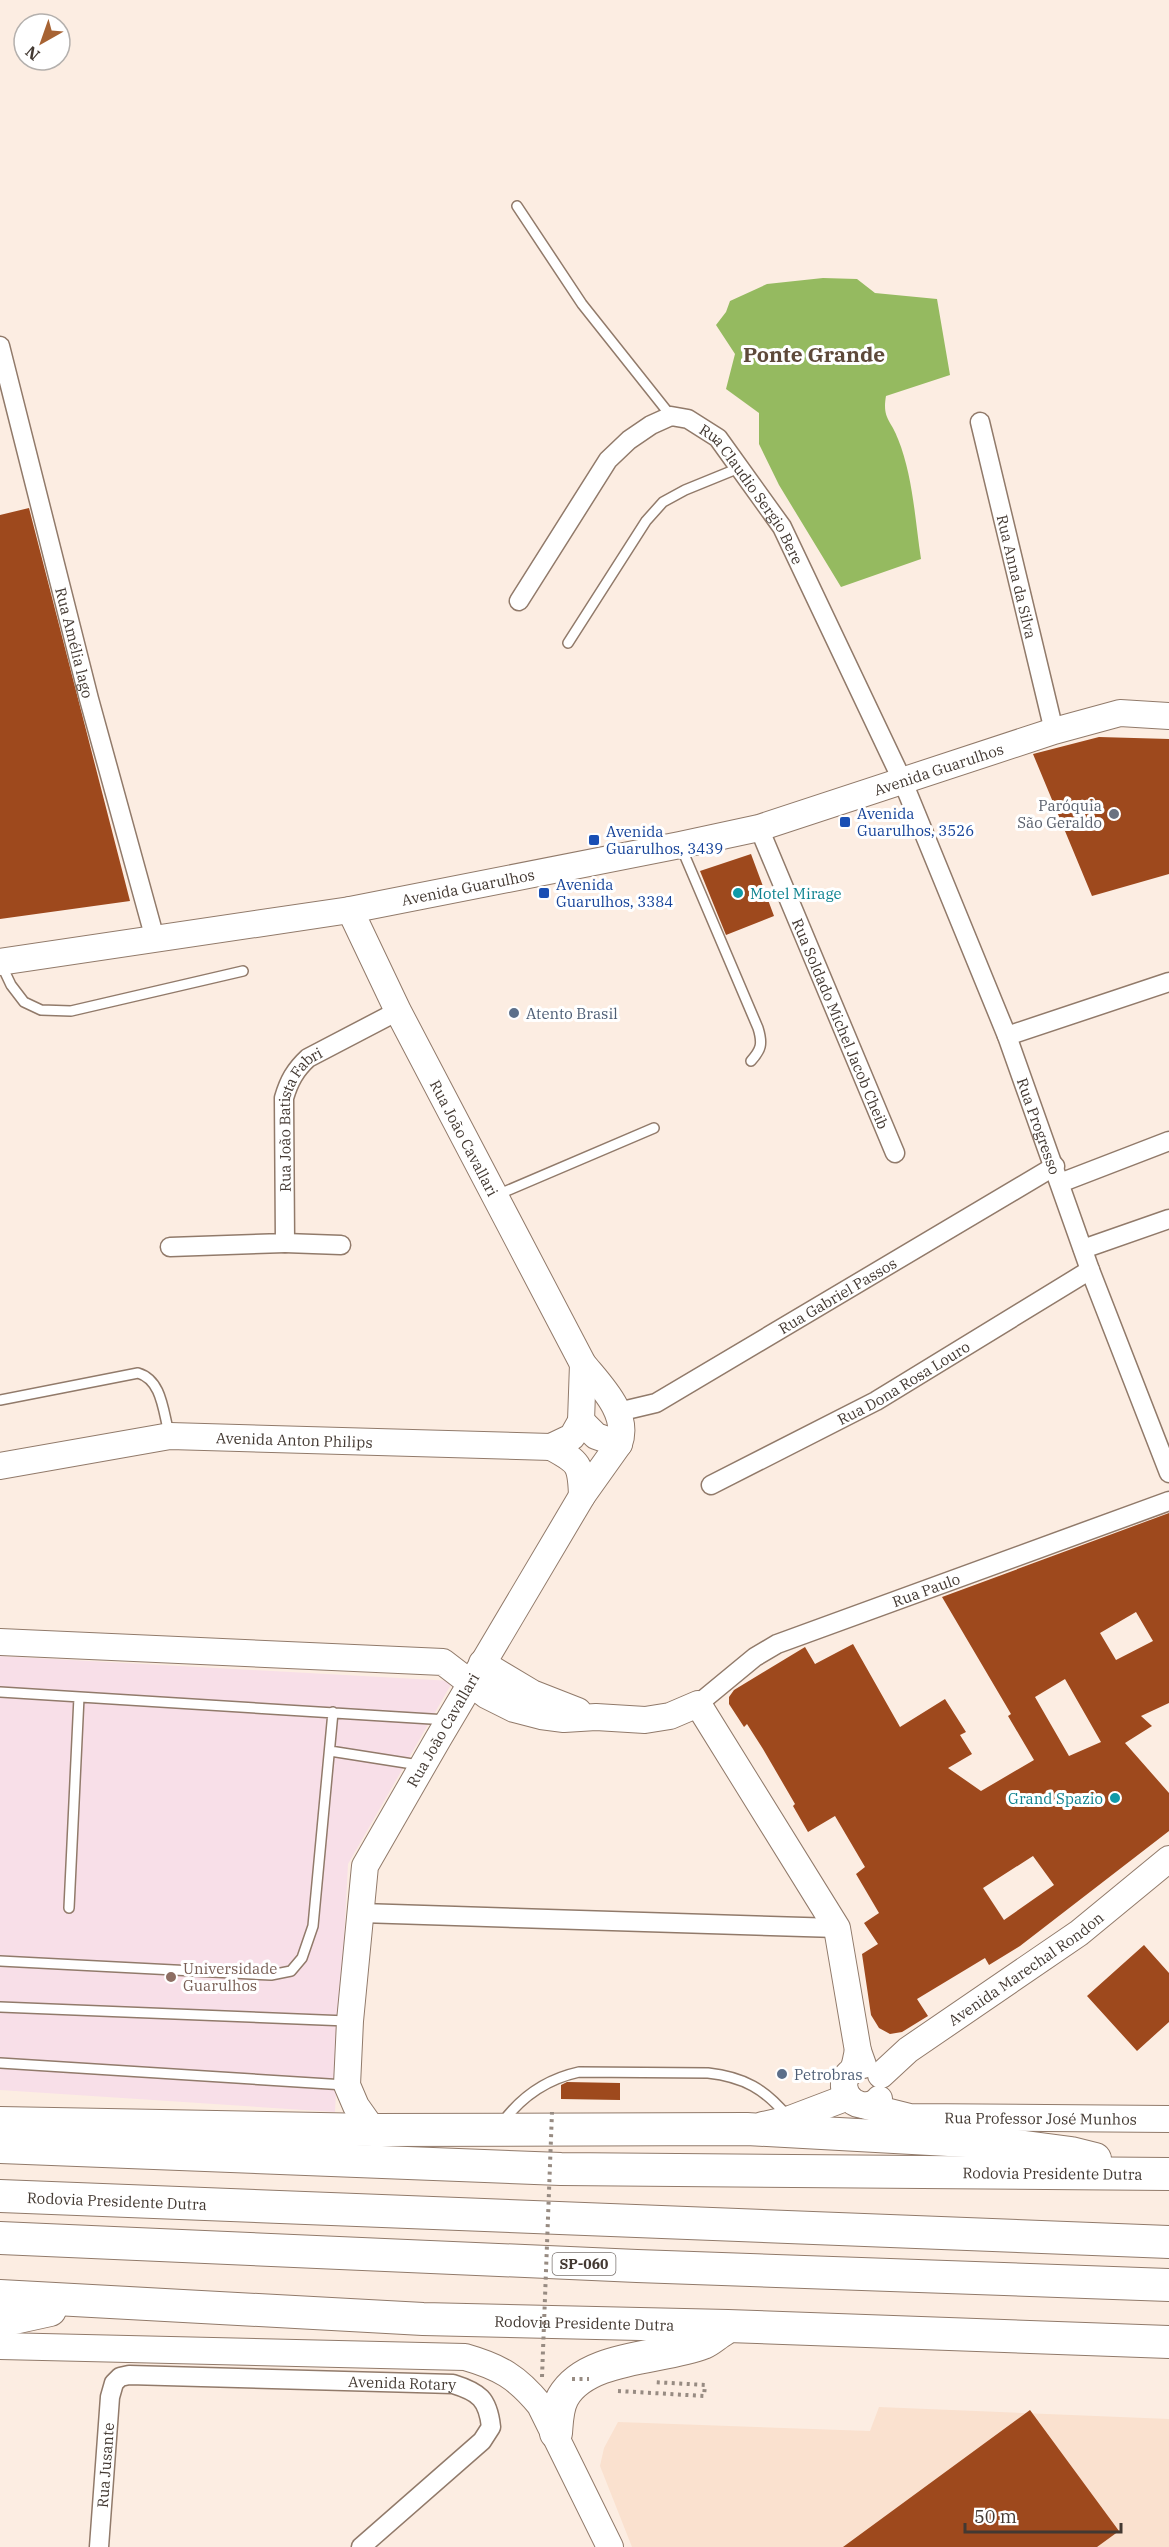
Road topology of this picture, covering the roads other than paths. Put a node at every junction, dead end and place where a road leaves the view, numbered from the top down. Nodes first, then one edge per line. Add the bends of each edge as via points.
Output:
1 (517, 206) dead end
2 (0, 346) edge
3 (671, 416) junction
4 (980, 422) dead end
5 (739, 468) junction
6 (519, 601) dead end
7 (568, 643) dead end
8 (1169, 716) edge
9 (1054, 731) junction
10 (903, 782) junction
11 (759, 828) junction
12 (680, 845) junction
13 (350, 910) junction
14 (155, 939) junction
15 (0, 962) edge
16 (243, 970) dead end
17 (1169, 982) edge
18 (398, 1011) junction
19 (1007, 1036) junction
20 (751, 1061) dead end
21 (654, 1128) dead end
22 (1169, 1141) edge
23 (895, 1153) dead end
24 (1057, 1174) junction
25 (495, 1196) junction
26 (1169, 1219) edge
27 (285, 1242) junction
28 (342, 1245) dead end
29 (170, 1247) dead end
30 (1083, 1249) junction
31 (1090, 1270) junction
32 (583, 1364) junction
33 (0, 1400) edge
34 (618, 1412) junction
35 (581, 1421) junction
36 (170, 1436) junction
37 (619, 1444) junction
38 (551, 1447) junction
39 (0, 1466) edge
40 (1169, 1473) edge
41 (711, 1485) dead end
42 (582, 1496) junction
43 (1169, 1501) edge
44 (0, 1642) edge
45 (477, 1673) junction
46 (0, 1692) edge
47 (79, 1697) junction
48 (698, 1704) junction
49 (333, 1712) junction
50 (450, 1720) junction
51 (330, 1751) junction
52 (422, 1766) junction
53 (1169, 1859) edge
54 (69, 1908) dead end
55 (361, 1913) junction
56 (837, 1928) junction
57 (0, 1961) edge
58 (0, 2007) edge
59 (350, 2021) junction
60 (0, 2063) edge
61 (864, 2080) junction
62 (347, 2085) junction
63 (790, 2119) junction
64 (1169, 2119) edge
65 (0, 2123) edge
66 (747, 2128) junction
67 (373, 2130) junction
68 (497, 2130) junction
69 (0, 2147) edge
70 (1159, 2174) edge
71 (0, 2196) edge
72 (0, 2238) edge
73 (1169, 2242) edge
74 (1169, 2285) edge
75 (0, 2296) edge
76 (86, 2301) junction
77 (0, 2321) edge
78 (728, 2326) junction
79 (1169, 2342) edge
80 (0, 2346) edge
81 (114, 2383) joint
82 (556, 2433) junction
83 (99, 2547) edge
84 (361, 2547) edge
85 (610, 2547) edge

1 - 3 lane via 582,304
2 - 14 street, Rua Amélia lago via 89,699
3 - 5 street, Rua Claudio Sergio Bere via 688,419 718,438
3 - 6 street via 629,440 608,460
4 - 9 street, Rua Anna da Silva
5 - 7 lane via 663,502 645,521
5 - 10 street, Rua Claudio Sergio Bere via 782,527
8 - 9 street, Avenida Guarulhos via 1119,713
9 - 10 street, Avenida Guarulhos
10 - 11 street, Avenida Guarulhos
10 - 19 street, Rua Progresso
11 - 12 street, Avenida Guarulhos
11 - 23 street, Rua Soldado Michel Jacob Cheib
12 - 13 street, Avenida Guarulhos
12 - 20 lane via 758,1028 762,1041
13 - 14 street, Avenida Guarulhos
13 - 18 street, Rua João Cavallari
14 - 15 street, Avenida Guarulhos
15 - 16 lane via 24,1002 41,1010 70,1011
17 - 19 street
18 - 25 street, Rua João Cavallari
18 - 27 street, Rua João Batista Fabri via 308,1058 289,1082 284,1098
19 - 24 street, Rua Progresso
21 - 25 lane
22 - 24 street, Rua Gabriel Passos
24 - 30 street, Rua Progresso
24 - 34 street, Rua Gabriel Passos via 656,1403
25 - 32 street, Rua João Cavallari
26 - 30 street
27 - 28 street
27 - 29 street
30 - 31 street, Rua Progresso
31 - 40 street, Rua Progresso
31 - 41 street, Rua Dona Rosa Louro via 876,1401
32 - 34 street, Rua João Cavallari
32 - 35 street, Rua João Cavallari
33 - 36 lane via 138,1373 149,1376 158,1388
34 - 37 street, Rua João Cavallari via 622,1434
35 - 37 street via 596,1436
35 - 38 street via 572,1437
36 - 38 street, Avenida Anton Philips
36 - 39 street, Avenida Anton Philips
37 - 42 street, Rua João Cavallari
38 - 42 street via 579,1465
42 - 45 street, Rua João Cavallari
43 - 48 street, Rua Paulo via 777,1644
44 - 45 street via 443,1662
45 - 48 street via 596,1717 645,1720 670,1716
45 - 50 street, Rua João Cavallari
46 - 47 lane
47 - 49 lane
47 - 54 lane
48 - 56 street
49 - 50 lane
49 - 51 lane
50 - 52 street, Rua João Cavallari
51 - 52 lane
51 - 57 lane via 313,1926 302,1958 291,1971 272,1975
52 - 55 street, Rua João Cavallari via 368,1859
53 - 61 street, Avenida Marechal Rondon via 1079,1933
55 - 56 street
55 - 59 street, Rua João Cavallari
56 - 61 street
58 - 59 lane
59 - 62 street, Rua João Cavallari
60 - 62 lane
61 - 63 street
61 - 64 street, Rua Professor José Munhos via 910,2116
62 - 67 street, Rua João Cavallari
63 - 66 street
63 - 68 lane via 763,2090 726,2075 579,2072 546,2083 519,2104
65 - 67 highway
66 - 68 highway
66 - 70 highway via 985,2142 1071,2153
67 - 68 highway
69 - 70 highway, Rodovia Presidente Dutra via 561,2169
71 - 73 highway, Rodovia Presidente Dutra
72 - 74 highway, SP-060
75 - 76 highway, Rodovia Presidente Dutra
76 - 77 highway
76 - 78 highway, Rodovia Presidente Dutra via 423,2319
78 - 79 highway, Rodovia Presidente Dutra
78 - 82 highway via 704,2342 609,2366 582,2378 562,2398
80 - 82 street via 465,2358 505,2372 524,2385
81 - 83 street, Rua Jusante via 108,2410
81 - 84 street, Avenida Rotary via 129,2375 453,2384 479,2396 486,2404 491,2427 482,2441
82 - 85 street

